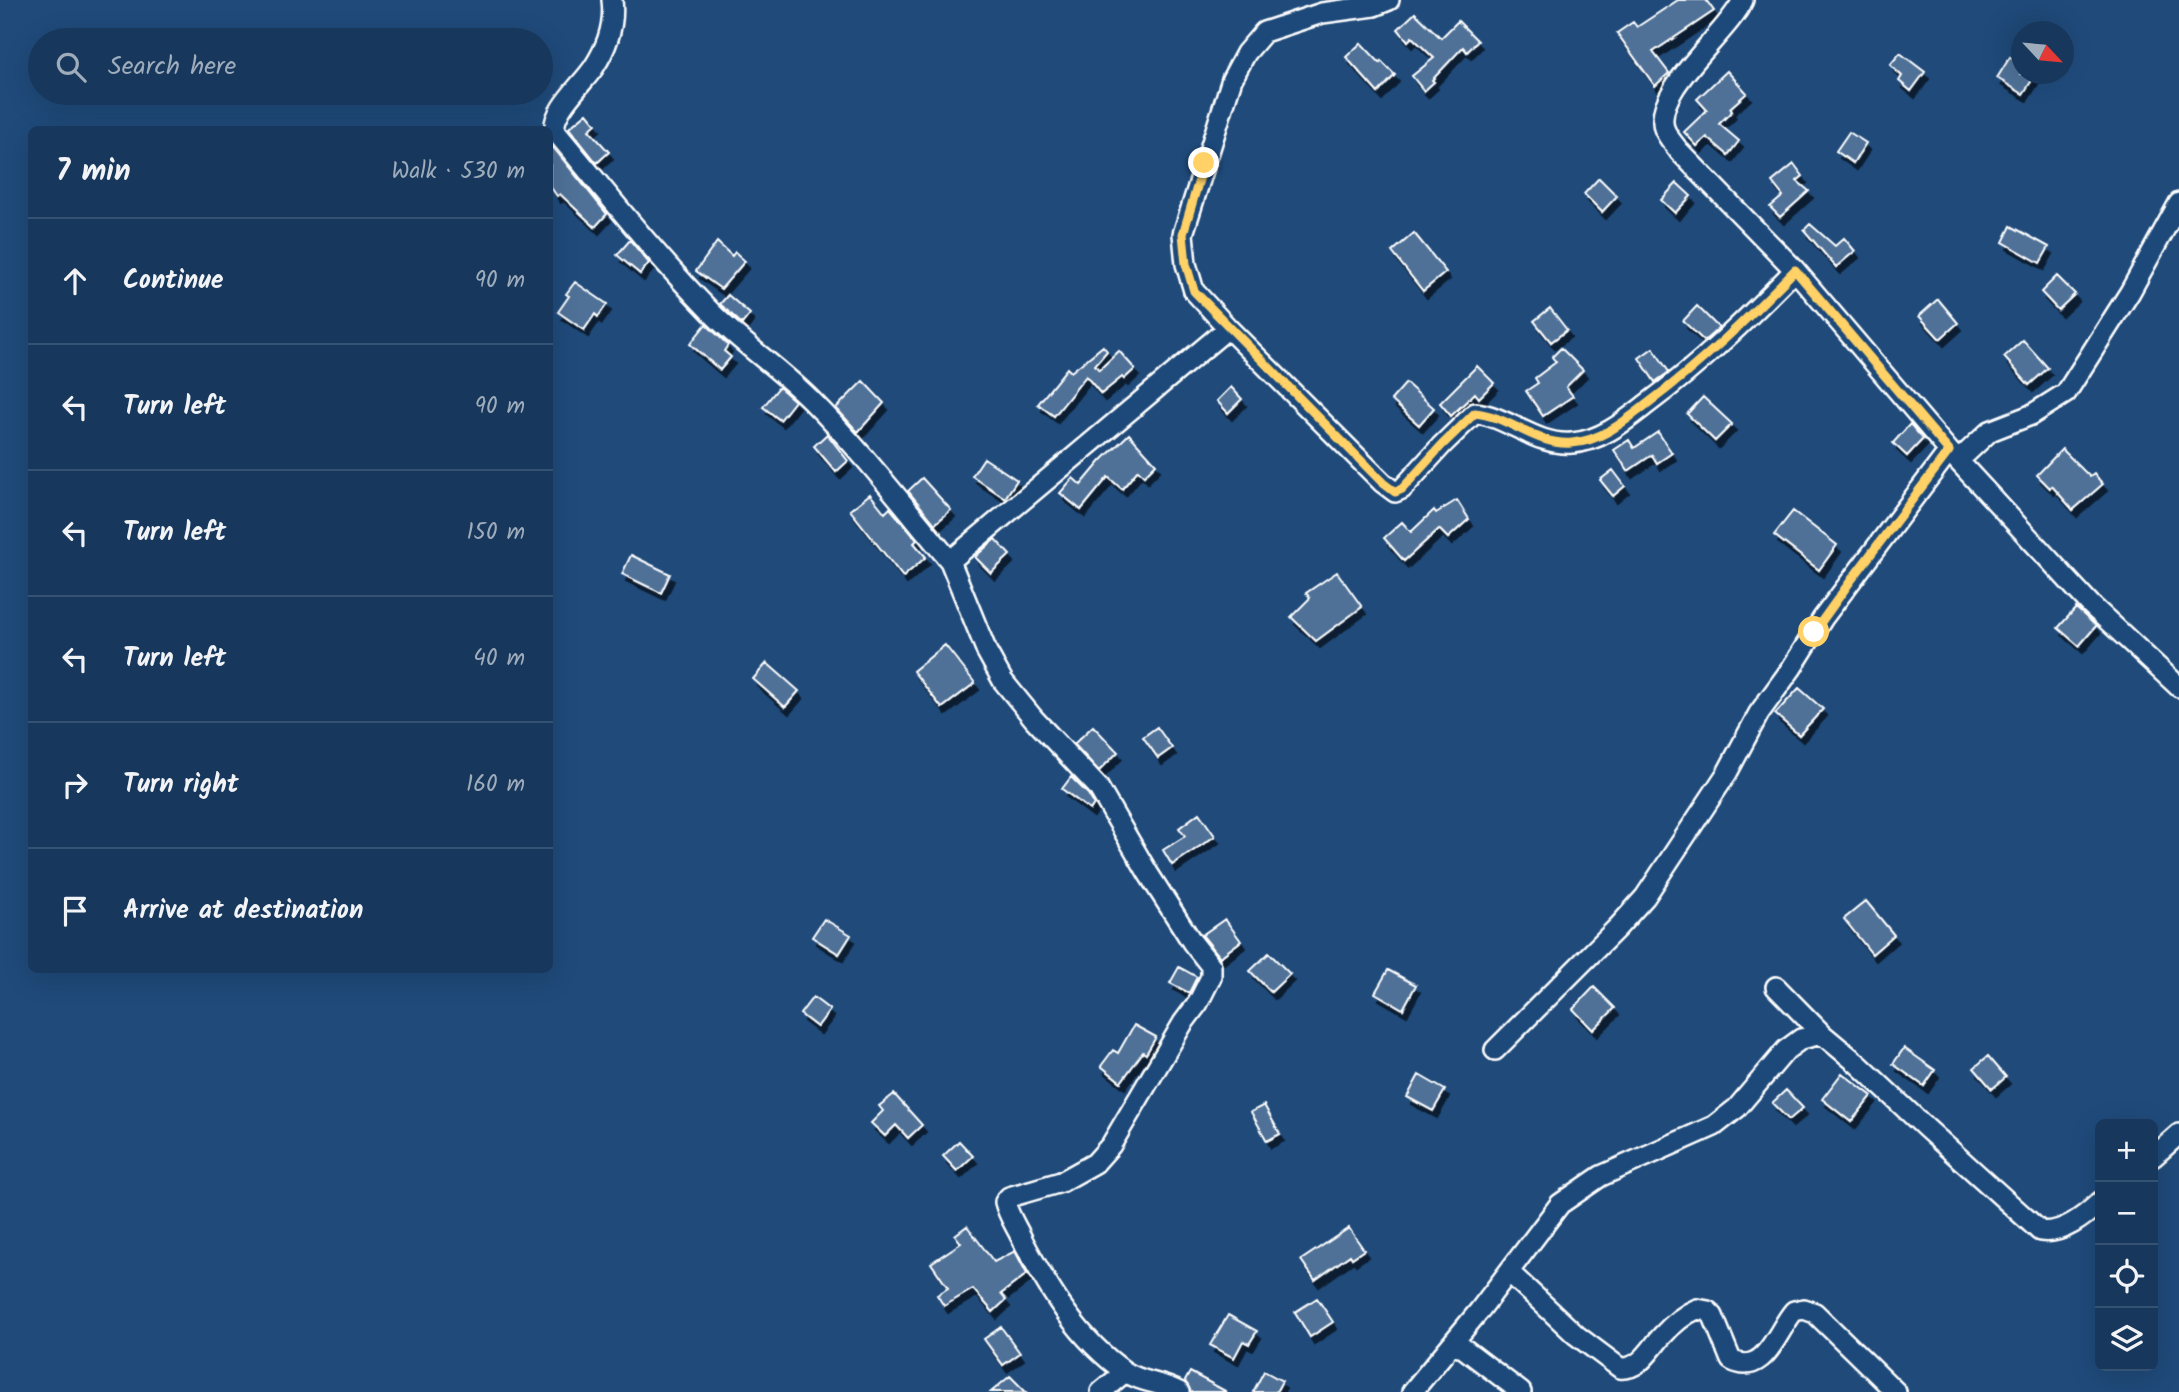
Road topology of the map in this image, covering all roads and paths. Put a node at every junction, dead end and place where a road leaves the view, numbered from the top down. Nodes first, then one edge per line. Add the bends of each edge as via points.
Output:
1 (612, 0) edge
2 (1389, 0) edge
3 (1743, 0) edge
4 (2179, 203) edge
5 (1795, 270) junction
6 (1228, 328) junction
7 (1954, 456) junction
8 (950, 561) junction
9 (2179, 687) edge
10 (1776, 986) dead end
11 (1822, 1034) junction
12 (1495, 1050) dead end
13 (2179, 1134) edge
14 (2158, 1153) edge
15 (2095, 1206) edge
16 (1509, 1272) junction
17 (1454, 1341) junction
18 (1125, 1372) junction
19 (1101, 1392) edge
20 (1179, 1392) edge
21 (1412, 1392) edge
22 (1521, 1392) edge
23 (1896, 1392) edge

1 - 8 street via 614,18 602,54 561,109 555,131 697,297 822,411
2 - 6 street via 1322,13 1264,32 1232,79 1183,234 1194,291
3 - 5 street via 1727,26 1679,81 1666,107 1664,128 1679,151
4 - 7 street via 2066,393 2031,415 1990,431
5 - 6 street via 1733,334 1607,433 1557,443 1475,413 1395,492
5 - 7 street
6 - 8 street
7 - 9 street via 2091,605
7 - 12 street via 1823,618 1644,897
8 - 18 street via 1003,681 1098,787 1211,967 1198,1003 1111,1145 1095,1163 1062,1182 1005,1202 1048,1289 1086,1338
10 - 11 street
11 - 15 street via 2040,1231 2063,1228
11 - 16 street via 1801,1039 1786,1050 1737,1108 1714,1126 1601,1176 1560,1204
13 - 14 street
16 - 17 street
16 - 23 street via 1576,1335 1620,1368 1636,1365 1664,1333 1697,1309 1713,1316 1731,1360 1754,1362 1767,1354 1794,1311 1804,1309 1815,1313
17 - 21 street
17 - 22 street
18 - 19 street
18 - 20 street

